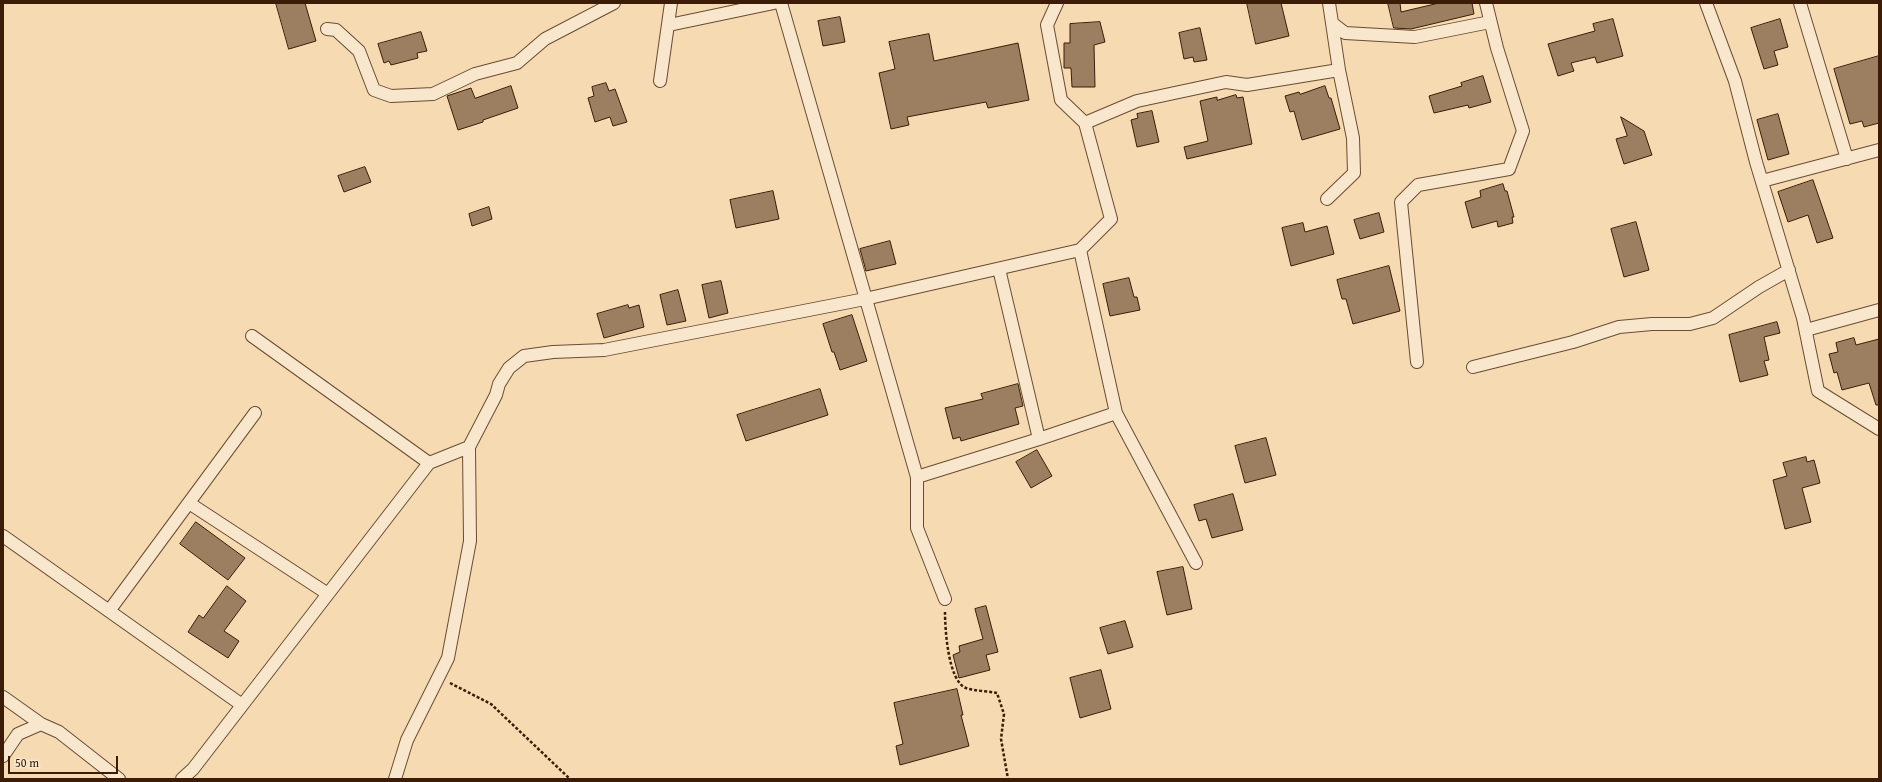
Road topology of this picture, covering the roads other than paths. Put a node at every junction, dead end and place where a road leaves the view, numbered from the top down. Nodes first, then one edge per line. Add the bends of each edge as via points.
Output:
1 (614, 3) edge
2 (670, 3) edge
3 (774, 3) edge
4 (781, 3) edge
5 (1057, 3) edge
6 (1329, 3) edge
7 (1486, 3) edge
8 (1706, 3) edge
9 (1800, 3) edge
10 (1490, 22) junction
11 (1332, 23) junction
12 (669, 25) junction
13 (327, 28) dead end
14 (1339, 70) junction
15 (660, 81) dead end
16 (1085, 122) junction
17 (1879, 150) edge
18 (1847, 159) junction
19 (1762, 181) junction
20 (1327, 199) dead end
21 (1080, 250) junction
22 (999, 269) junction
23 (1789, 270) junction
24 (865, 299) junction
25 (1879, 310) edge
26 (1806, 330) junction
27 (252, 336) dead end
28 (1417, 362) dead end
29 (1473, 367) dead end
30 (255, 413) dead end
31 (1116, 413) junction
32 (1879, 429) edge
33 (1039, 439) junction
34 (469, 447) junction
35 (429, 463) junction
36 (917, 477) junction
37 (189, 503) junction
38 (3, 536) edge
39 (1196, 563) dead end
40 (328, 594) junction
41 (945, 599) road end
42 (109, 611) junction
43 (3, 697) edge
44 (242, 705) junction
45 (41, 724) junction
46 (3, 756) edge
47 (119, 779) edge
48 (182, 779) edge
49 (395, 779) edge

1 - 13 street via 545,39 517,63 475,74 433,94 391,96 374,90 359,51 336,30
2 - 12 street
3 - 12 street
4 - 24 street
5 - 16 street via 1047,25 1061,100
6 - 11 street
7 - 10 street
8 - 19 street via 1735,81
9 - 18 street
10 - 11 street via 1415,37 1345,33
10 - 28 street via 1523,131 1509,169 1418,185 1401,202
11 - 14 street
12 - 15 street
14 - 16 street via 1247,84 1226,82 1137,101
14 - 20 street via 1353,138 1354,174
16 - 21 street via 1111,219
17 - 18 street
18 - 19 street
19 - 23 street
21 - 22 street
21 - 31 street
22 - 24 street
22 - 33 street
23 - 26 street
23 - 29 street via 1713,318 1690,324 1619,327 1573,342
24 - 34 street via 604,350 524,356 508,368
24 - 36 street
25 - 26 street
26 - 32 street via 1818,391
27 - 35 street
30 - 37 street
31 - 33 street
31 - 39 street
33 - 36 street
34 - 35 street
34 - 49 street via 470,541 448,658 407,740
35 - 40 street
36 - 41 street via 917,528
37 - 40 street
37 - 42 street
38 - 42 street
40 - 44 street
42 - 44 street
43 - 45 street
44 - 48 street via 193,769
45 - 46 street via 18,734
45 - 47 street via 59,732

